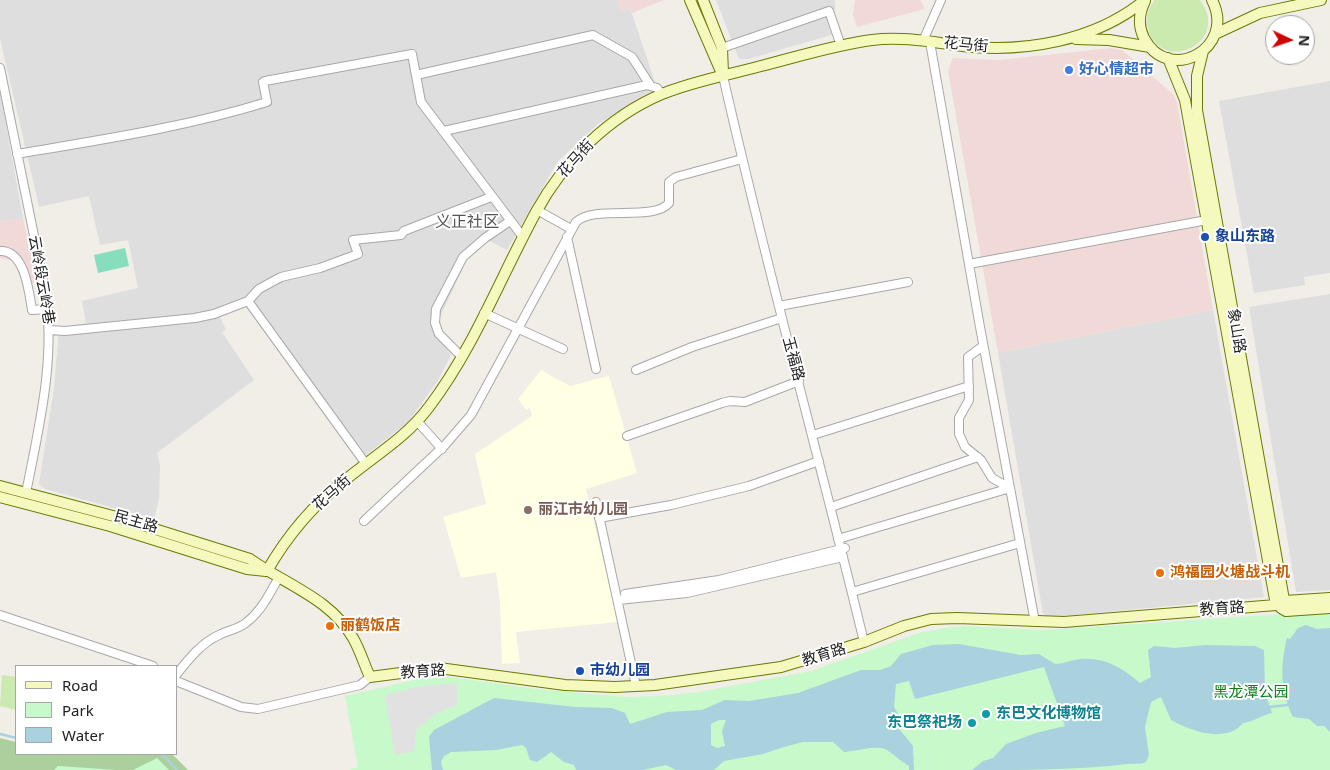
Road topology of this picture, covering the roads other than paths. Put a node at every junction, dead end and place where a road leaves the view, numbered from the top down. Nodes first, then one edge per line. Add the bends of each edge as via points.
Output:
1 (690, 0) edge
2 (703, 0) edge
3 (941, 0) edge
4 (1145, 0) edge
5 (1212, 0) edge
6 (1321, 0) edge
7 (1215, 34) junction
8 (1067, 39) junction
9 (927, 41) junction
10 (841, 46) junction
11 (1150, 47) junction
12 (722, 48) junction
13 (1203, 51) junction
14 (1168, 58) junction
15 (0, 68) edge
16 (416, 75) junction
17 (723, 76) junction
18 (650, 85) junction
19 (662, 94) junction
20 (444, 132) junction
21 (17, 154) junction
22 (742, 160) junction
23 (491, 196) junction
24 (537, 210) junction
25 (1206, 220) junction
26 (510, 221) junction
27 (571, 229) junction
28 (523, 237) junction
29 (567, 237) junction
30 (0, 251) edge
31 (969, 264) junction
32 (908, 282) dead end
33 (248, 301) junction
34 (779, 306) junction
35 (48, 308) junction
36 (484, 313) junction
37 (782, 318) junction
38 (519, 329) junction
39 (50, 330) junction
40 (983, 346) junction
41 (563, 349) dead end
42 (461, 356) junction
43 (596, 369) dead end
44 (636, 370) dead end
45 (799, 381) junction
46 (969, 386) junction
47 (417, 422) junction
48 (813, 435) junction
49 (627, 436) dead end
50 (442, 449) junction
51 (978, 457) junction
52 (819, 461) junction
53 (366, 464) junction
54 (0, 486) edge
55 (1010, 488) junction
56 (26, 493) junction
57 (0, 497) edge
58 (596, 502) dead end
59 (831, 507) junction
60 (599, 518) junction
61 (364, 521) dead end
62 (838, 539) junction
63 (1020, 543) junction
64 (845, 548) dead end
65 (843, 556) junction
66 (267, 571) junction
67 (279, 577) junction
68 (852, 592) junction
69 (621, 597) junction
70 (1330, 598) edge
71 (1282, 606) junction
72 (1330, 608) edge
73 (0, 615) edge
74 (1035, 622) junction
75 (864, 642) junction
76 (150, 665) edge
77 (178, 672) edge
78 (370, 677) junction
79 (178, 682) edge
80 (636, 686) junction

1 - 17 main road, 玉福路
2 - 12 main road, 玉福路
3 - 9 street
4 - 8 main road, 花马街 via 1108,24
4 - 11 main road via 1140,12 1140,27
5 - 7 main road via 1218,19
6 - 7 main road via 1260,13
7 - 13 main road
8 - 9 main road, 花马街 via 989,48
8 - 11 main road, 花马街 via 1108,40
9 - 10 main road, 花马街 via 886,39
9 - 31 street
10 - 12 street via 829,11
10 - 17 main road, 花马街
11 - 14 main road
12 - 17 main road, 玉福路
13 - 14 main road via 1183,60
13 - 71 main road, 象山路 via 1196,82 1197,110
14 - 25 main road, 象山路 via 1185,100
15 - 21 street, 云岭段云岭巷
16 - 18 street via 593,35 632,57
16 - 20 street via 421,102
16 - 21 street via 412,54 265,81 267,102 241,110
17 - 19 main road, 花马街
17 - 22 street, 玉福路
18 - 19 street
18 - 20 street
19 - 24 main road, 花马街 via 630,111 583,148
20 - 23 street
21 - 35 street, 云岭段云岭巷
22 - 27 street via 676,177 669,182 668,203 664,207 628,214 588,215
22 - 34 street, 玉福路
23 - 26 street
23 - 33 street via 401,235 353,240 358,254 320,268 281,277 259,289
24 - 27 street
24 - 28 main road, 花马街
25 - 31 street
25 - 71 main road, 象山路
26 - 28 street
26 - 42 street via 463,257 436,309 435,323 439,334
27 - 29 street
28 - 36 main road, 花马街
29 - 38 street
29 - 43 street
30 - 35 street via 10,253 20,264 32,310
31 - 40 street
32 - 34 street
33 - 39 street via 195,318
33 - 53 street
34 - 37 street, 玉福路
35 - 39 street, 云岭段云岭巷
36 - 38 street
36 - 42 main road, 花马街
37 - 44 street via 692,347
37 - 45 street, 玉福路
38 - 41 street
38 - 50 street via 479,404
39 - 56 street, 云岭段云岭巷 via 43,410
40 - 46 street via 968,356
40 - 55 street
42 - 47 main road, 花马街 via 441,391
45 - 48 street, 玉福路
45 - 49 street via 745,402 722,403
46 - 48 street
46 - 51 street via 969,400 958,427 965,447
47 - 50 street
47 - 53 main road, 花马街
48 - 52 street, 玉福路
50 - 61 street
51 - 55 street via 992,478
51 - 59 street
52 - 59 street, 玉福路
52 - 60 street via 740,488
53 - 66 main road, 花马街 via 342,482 299,524
54 - 56 main road, 民主路
55 - 62 street
55 - 63 street
56 - 66 main road, 民主路 via 223,549 250,559
57 - 66 main road, 民主路 via 110,526 247,569
58 - 60 street
59 - 62 street, 玉福路
60 - 69 street
62 - 65 street, 玉福路
63 - 68 street
63 - 74 street
64 - 69 street via 718,580
65 - 68 street, 玉福路
65 - 69 street via 686,593
66 - 67 main road, 民主路
67 - 77 street via 262,607 251,618 240,627 210,640
67 - 78 main road, 民主路 via 335,614 354,639
68 - 75 street, 玉福路
69 - 80 street
70 - 71 main road, 教育路
71 - 72 main road, 教育路
71 - 74 main road, 教育路
73 - 76 street
74 - 75 main road, 教育路 via 931,619
75 - 80 main road, 教育路 via 756,672
78 - 79 street via 360,685 258,709 241,707
78 - 80 main road, 教育路 via 439,668 565,684

